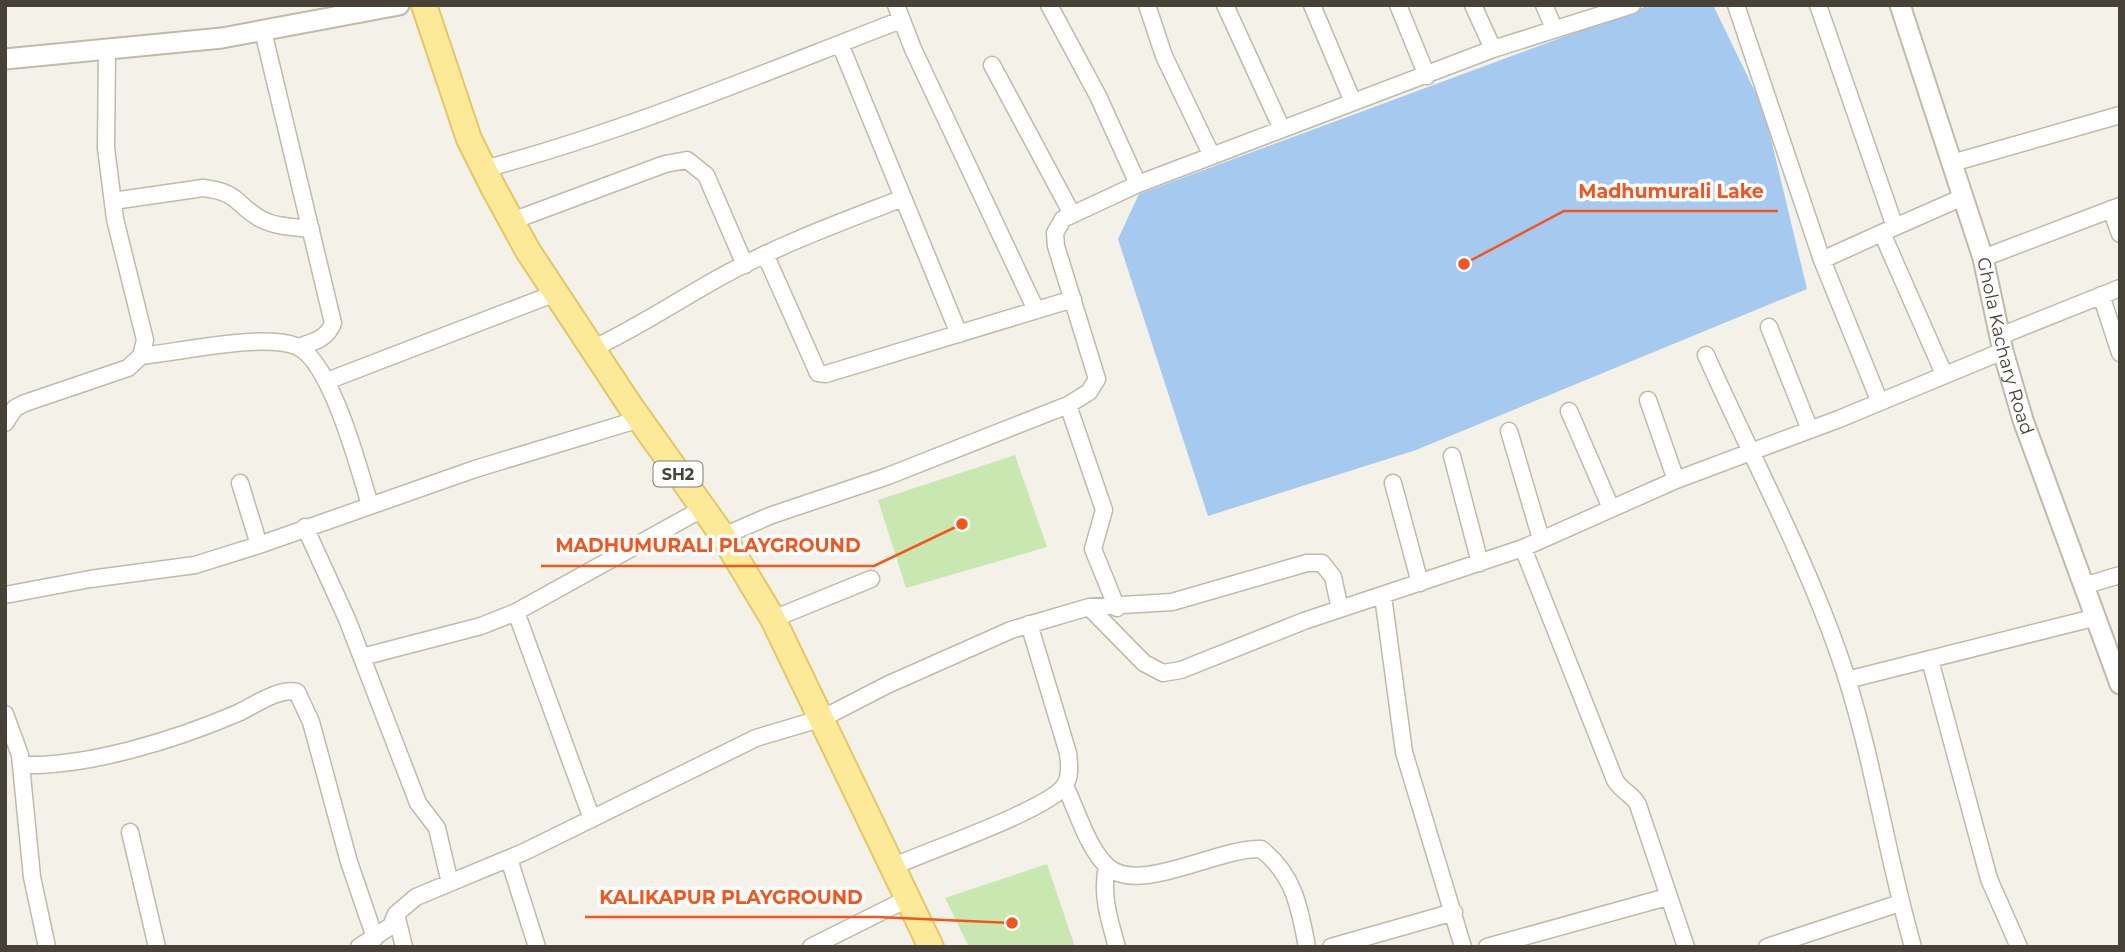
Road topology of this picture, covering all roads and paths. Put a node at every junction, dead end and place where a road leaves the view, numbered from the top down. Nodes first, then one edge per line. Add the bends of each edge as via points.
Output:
1 (399, 5) edge
2 (424, 5) edge
3 (1049, 5) edge
4 (1147, 5) edge
5 (1225, 5) edge
6 (1312, 5) edge
7 (1398, 5) edge
8 (1473, 5) edge
9 (1544, 5) edge
10 (1632, 5) edge
11 (1736, 5) edge
12 (1818, 5) edge
13 (1900, 5) edge
14 (899, 13) edge
15 (1554, 28) junction
16 (263, 32) junction
17 (840, 44) junction
18 (1493, 48) junction
19 (107, 50) junction
20 (5, 59) edge
21 (992, 65) dead end
22 (1427, 76) junction
23 (1353, 102) junction
24 (2120, 115) edge
25 (1281, 127) junction
26 (1211, 154) junction
27 (1952, 163) junction
28 (484, 169) junction
29 (1138, 184) junction
30 (1963, 197) junction
31 (903, 198) junction
32 (113, 201) junction
33 (2116, 207) edge
34 (1072, 214) junction
35 (512, 221) junction
36 (311, 229) junction
37 (1889, 230) junction
38 (2120, 234) edge
39 (765, 254) junction
40 (1983, 258) junction
41 (1822, 260) junction
42 (745, 265) junction
43 (2120, 288) edge
44 (556, 293) junction
45 (2102, 295) junction
46 (1073, 299) junction
47 (1036, 310) junction
48 (1769, 327) dead end
49 (959, 334) junction
50 (2001, 343) junction
51 (298, 346) junction
52 (592, 349) junction
53 (2120, 353) edge
54 (1706, 355) dead end
55 (141, 356) junction
56 (1944, 374) junction
57 (327, 382) junction
58 (1648, 400) dead end
59 (1879, 400) junction
60 (1068, 405) junction
61 (1569, 411) dead end
62 (640, 419) junction
63 (5, 423) edge
64 (1810, 430) junction
65 (1508, 432) dead end
66 (1749, 453) junction
67 (1452, 456) dead end
68 (1676, 481) junction
69 (240, 483) dead end
70 (1393, 483) dead end
71 (370, 505) junction
72 (1611, 508) junction
73 (702, 509) junction
74 (305, 527) junction
75 (723, 536) junction
76 (1541, 539) junction
77 (259, 545) junction
78 (1523, 548) junction
79 (1480, 563) junction
80 (2120, 575) edge
81 (871, 579) dead end
82 (1420, 583) junction
83 (2083, 586) junction
84 (5, 595) edge
85 (1383, 596) junction
86 (1089, 607) junction
87 (1117, 608) junction
88 (1340, 609) junction
89 (516, 612) junction
90 (2093, 618) junction
91 (773, 619) junction
92 (1029, 624) junction
93 (362, 657) junction
94 (1930, 660) junction
95 (1847, 680) junction
96 (2120, 684) edge
97 (5, 714) edge
98 (822, 718) junction
99 (9, 734) edge
100 (21, 765) junction
101 (1065, 786) junction
102 (592, 819) junction
103 (130, 832) dead end
104 (509, 859) junction
105 (894, 866) junction
106 (1107, 866) junction
107 (450, 883) junction
108 (1667, 897) junction
109 (909, 898) junction
110 (1900, 902) junction
111 (1454, 912) junction
112 (396, 914) junction
113 (375, 938) junction
114 (47, 947) edge
115 (157, 947) edge
116 (359, 947) edge
117 (404, 947) edge
118 (537, 947) edge
119 (810, 947) edge
120 (931, 947) edge
121 (1117, 947) edge
122 (1307, 947) edge
123 (1331, 947) edge
124 (1464, 947) edge
125 (1488, 947) edge
126 (1686, 947) edge
127 (1767, 947) edge
128 (1913, 947) edge
129 (2019, 947) edge

1 - 16 street
2 - 28 main road, SH2 via 451,91
3 - 29 street
4 - 26 street via 1164,56
5 - 25 street
6 - 23 street
7 - 22 street
8 - 18 street
9 - 15 street
10 - 15 street
11 - 41 street
12 - 37 street
13 - 27 street, Ghola Kachary Road
14 - 17 street
14 - 47 street
15 - 18 street
16 - 19 street
16 - 36 street
17 - 28 street via 593,138
17 - 31 street
18 - 22 street
19 - 20 street
19 - 32 street via 106,148
21 - 34 street
22 - 23 street
23 - 25 street
24 - 27 street
25 - 26 street
26 - 29 street
27 - 30 street, Ghola Kachary Road
28 - 35 main road, SH2
29 - 34 street
30 - 37 street
30 - 40 street, Ghola Kachary Road
31 - 39 street
31 - 49 street
32 - 36 street via 216,189 233,194 259,218
32 - 55 street via 123,261 145,340
33 - 38 street
33 - 40 street
34 - 46 street via 1055,233
35 - 42 street via 687,160 706,175
35 - 44 main road, SH2
36 - 51 street via 333,323 319,340
37 - 41 street
37 - 56 street
39 - 42 street
39 - 49 street via 818,373
40 - 50 street, Ghola Kachary Road
41 - 59 street
42 - 52 street
43 - 45 street
44 - 52 main road, SH2
44 - 57 street
45 - 50 street
45 - 53 street
46 - 47 street
46 - 60 street via 1097,379 1090,392
47 - 49 street
48 - 64 street
50 - 56 street
50 - 83 street, Ghola Kachary Road via 2038,467
51 - 55 street via 271,341
51 - 57 street
52 - 62 main road, SH2
54 - 66 street
55 - 63 street via 128,368 25,403 15,408
56 - 59 street
57 - 71 street
58 - 68 street
59 - 64 street
60 - 75 street
60 - 87 street via 1104,510 1093,549
61 - 72 street
62 - 71 street
62 - 73 main road, SH2
64 - 66 street
65 - 76 street
66 - 68 street
66 - 95 street via 1806,573
67 - 79 street
68 - 72 street
69 - 77 street
70 - 82 street
71 - 74 street
72 - 76 street
73 - 75 main road, SH2
73 - 89 street
74 - 77 street
74 - 93 street
75 - 91 main road, SH2
76 - 78 street
77 - 84 street via 195,565
78 - 79 street
78 - 108 street via 1615,780 1638,805
79 - 82 street
80 - 83 street
81 - 91 street
82 - 85 street
83 - 90 street, Ghola Kachary Road
85 - 88 street
85 - 111 street via 1404,752
86 - 87 street
86 - 88 street via 1144,663 1163,673
86 - 92 street
87 - 88 street via 1172,602 1322,563 1333,578
89 - 93 street via 481,626
89 - 102 street
90 - 94 street
90 - 96 street, Ghola Kachary Road
91 - 98 main road, SH2
92 - 98 street
92 - 101 street via 1068,753 1070,772
93 - 107 street via 418,803 437,828
94 - 95 street
94 - 129 street via 1989,879
95 - 110 street
97 - 99 street
98 - 102 street via 756,738
98 - 105 main road, SH2
99 - 100 street
100 - 113 street via 88,761 212,724 283,693 297,692 311,722
100 - 114 street via 32,877
101 - 105 street via 1037,805
101 - 106 street
102 - 104 street
103 - 115 street
104 - 107 street
104 - 118 street
105 - 109 main road, SH2
106 - 121 street via 1105,907
106 - 122 street via 1132,878 1229,851 1261,849 1284,872 1296,895
107 - 112 street via 416,897
108 - 125 street
108 - 126 street
109 - 119 street
109 - 120 main road, SH2
110 - 127 street
110 - 128 street
111 - 123 street
111 - 124 street
112 - 113 street via 391,926
112 - 117 street
113 - 116 street

